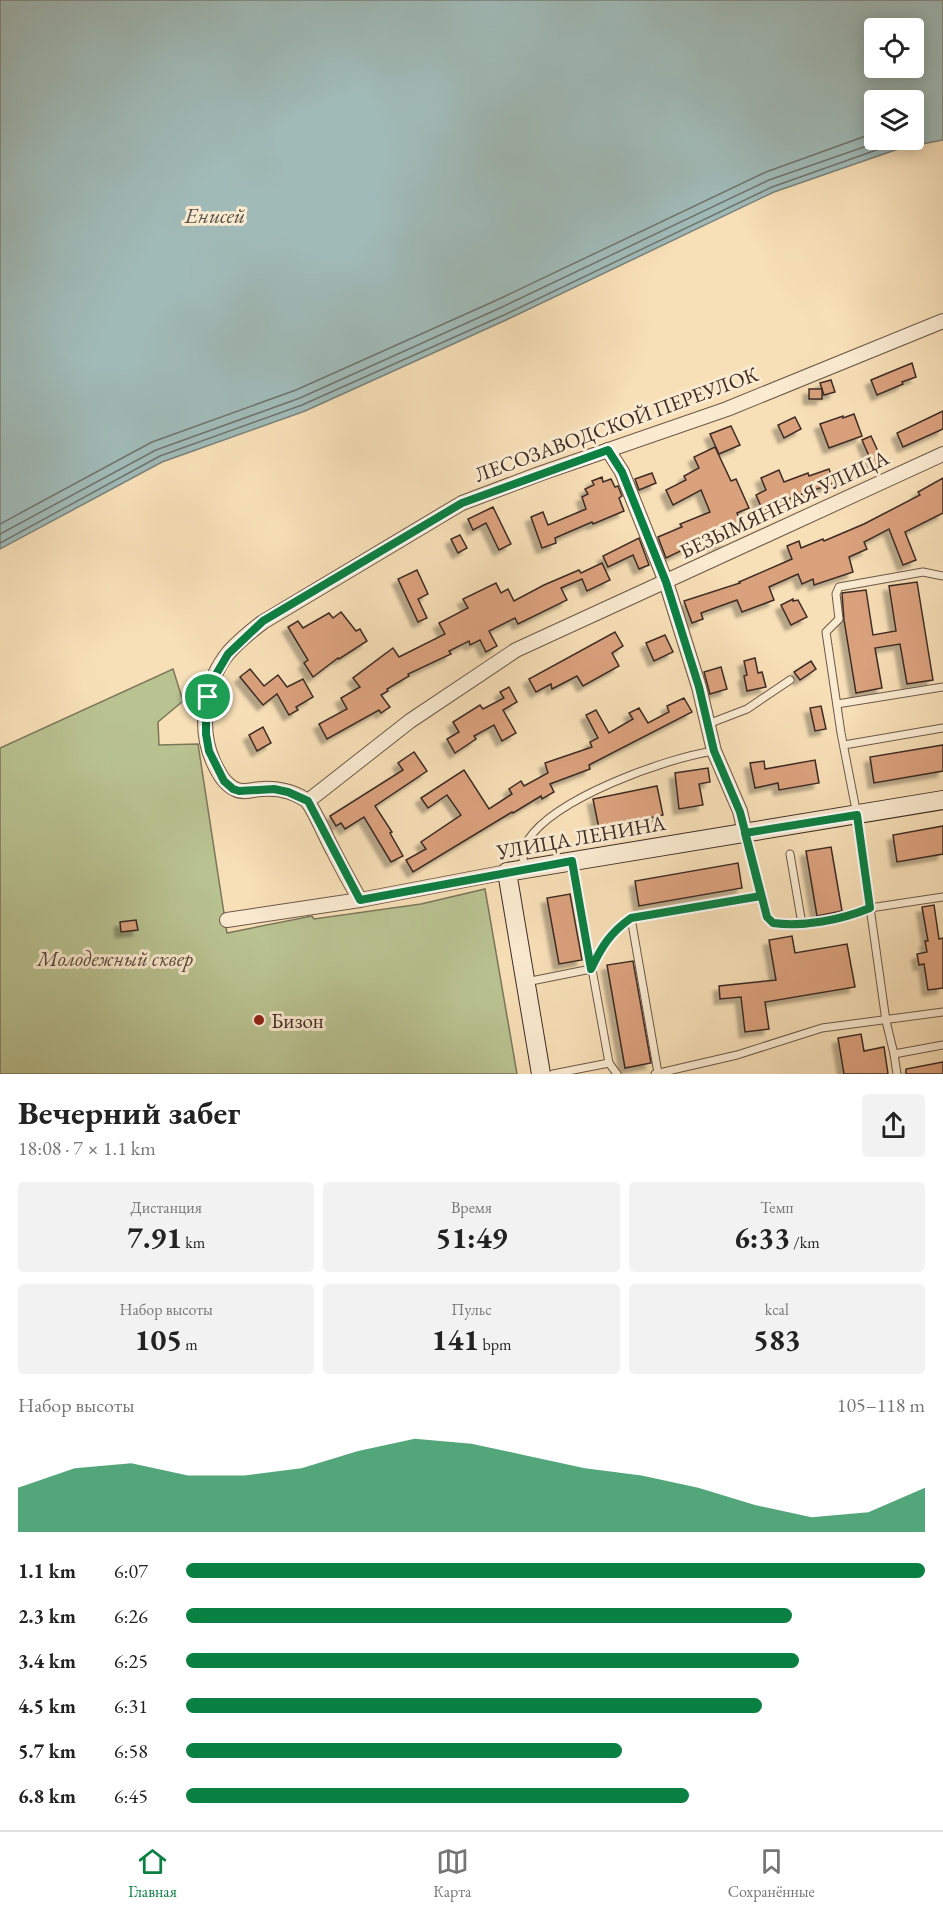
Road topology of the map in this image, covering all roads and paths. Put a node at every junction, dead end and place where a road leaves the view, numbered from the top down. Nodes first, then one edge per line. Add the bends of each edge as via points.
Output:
1 (943, 321) edge
2 (608, 450) junction
3 (943, 454) edge
4 (943, 576) edge
5 (666, 582) junction
6 (790, 681) dead end
7 (943, 687) edge
8 (837, 704) junction
9 (708, 724) junction
10 (943, 729) edge
11 (844, 745) junction
12 (714, 751) junction
13 (943, 800) edge
14 (308, 801) junction
15 (857, 815) junction
16 (745, 833) junction
17 (790, 854) dead end
18 (572, 861) junction
19 (515, 871) junction
20 (761, 896) junction
21 (943, 897) edge
22 (360, 900) junction
23 (870, 908) junction
24 (631, 918) junction
25 (227, 920) dead end
26 (802, 924) junction
27 (591, 969) junction
28 (525, 982) junction
29 (943, 1012) edge
30 (885, 1021) junction
31 (943, 1045) edge
32 (894, 1053) junction
33 (609, 1063) junction
34 (541, 1074) edge
35 (553, 1074) edge
36 (612, 1074) edge
37 (617, 1074) edge
38 (657, 1074) edge
39 (897, 1074) edge

1 - 2 street, ЛЕСОЗАВОДСКОЙ ПЕРЕУЛОК via 727,409
2 - 5 street via 622,472
2 - 14 street, ЛЕСОЗАВОДСКОЙ ПЕРЕУЛОК via 462,503 263,621 228,654 215,676 206,714 209,751 216,768 233,789 274,789
3 - 5 street, БЕЗЫМЯННАЯ УЛИЦА
4 - 8 lane via 923,572 839,587 839,619 826,632
5 - 9 street
5 - 14 street, БЕЗЫМЯННАЯ УЛИЦА via 516,650 410,721
6 - 9 lane via 747,709
7 - 8 lane
8 - 11 lane
9 - 12 street
10 - 11 lane
11 - 15 lane
12 - 16 street
12 - 19 lane via 630,776 570,803 529,839
13 - 15 street, УЛИЦА ЛЕНИНА
14 - 22 street
15 - 16 street, УЛИЦА ЛЕНИНА
15 - 23 lane
16 - 18 street, УЛИЦА ЛЕНИНА
16 - 20 lane
17 - 26 lane
18 - 19 street, УЛИЦА ЛЕНИНА
18 - 27 lane
19 - 22 street, УЛИЦА ЛЕНИНА
19 - 28 street
20 - 24 lane
20 - 26 lane via 767,917 773,923
21 - 23 lane
22 - 25 street, УЛИЦА ЛЕНИНА
23 - 26 lane
23 - 30 lane
24 - 27 lane via 615,929
24 - 38 lane
27 - 28 lane
27 - 33 lane
28 - 34 street
29 - 30 lane
30 - 32 lane
30 - 38 lane via 822,1028 737,1055
31 - 32 lane
32 - 39 lane
33 - 35 lane
33 - 36 lane
33 - 37 lane

